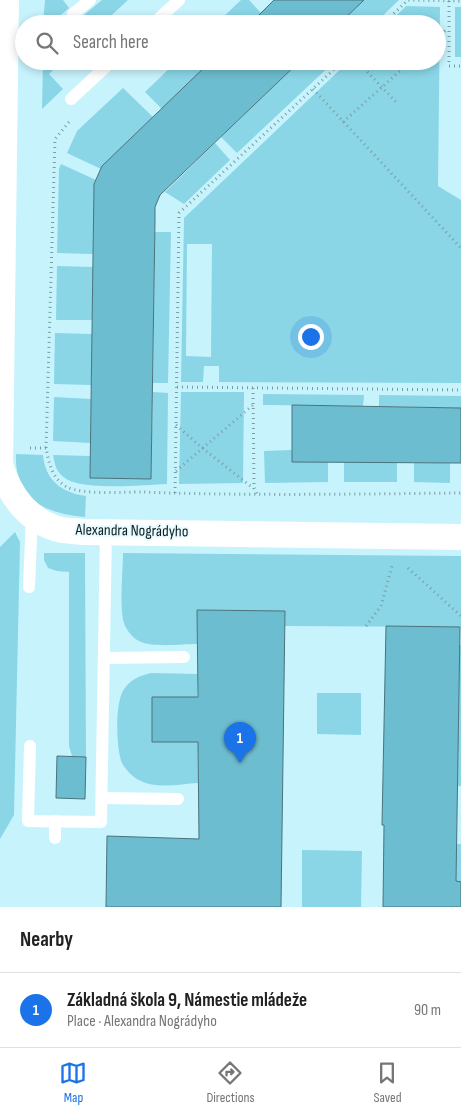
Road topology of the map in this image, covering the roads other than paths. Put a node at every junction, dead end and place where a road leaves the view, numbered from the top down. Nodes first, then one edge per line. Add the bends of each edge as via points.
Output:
1 (6, 0) edge
2 (90, 0) edge
3 (179, 0) edge
4 (73, 14) dead end
5 (163, 15) edge
6 (102, 70) edge
7 (71, 99) dead end
8 (2, 168) edge
9 (32, 516) junction
10 (94, 532) junction
11 (461, 537) edge
12 (30, 587) dead end
13 (184, 657) dead end
14 (104, 658) junction
15 (30, 746) dead end
16 (102, 798) junction
17 (178, 798) dead end
18 (55, 821) junction
19 (55, 838) dead end

1 - 8 street, Alexandra Nográdyho
2 - 4 lane
3 - 5 lane
6 - 7 lane
8 - 9 street, Alexandra Nográdyho via 0,464 10,491
9 - 10 street, Alexandra Nográdyho via 62,530
9 - 12 lane
10 - 11 street, Alexandra Nográdyho
10 - 14 lane
13 - 14 lane
14 - 16 lane
15 - 18 lane via 28,821
16 - 17 lane
16 - 18 lane via 101,822
18 - 19 lane

